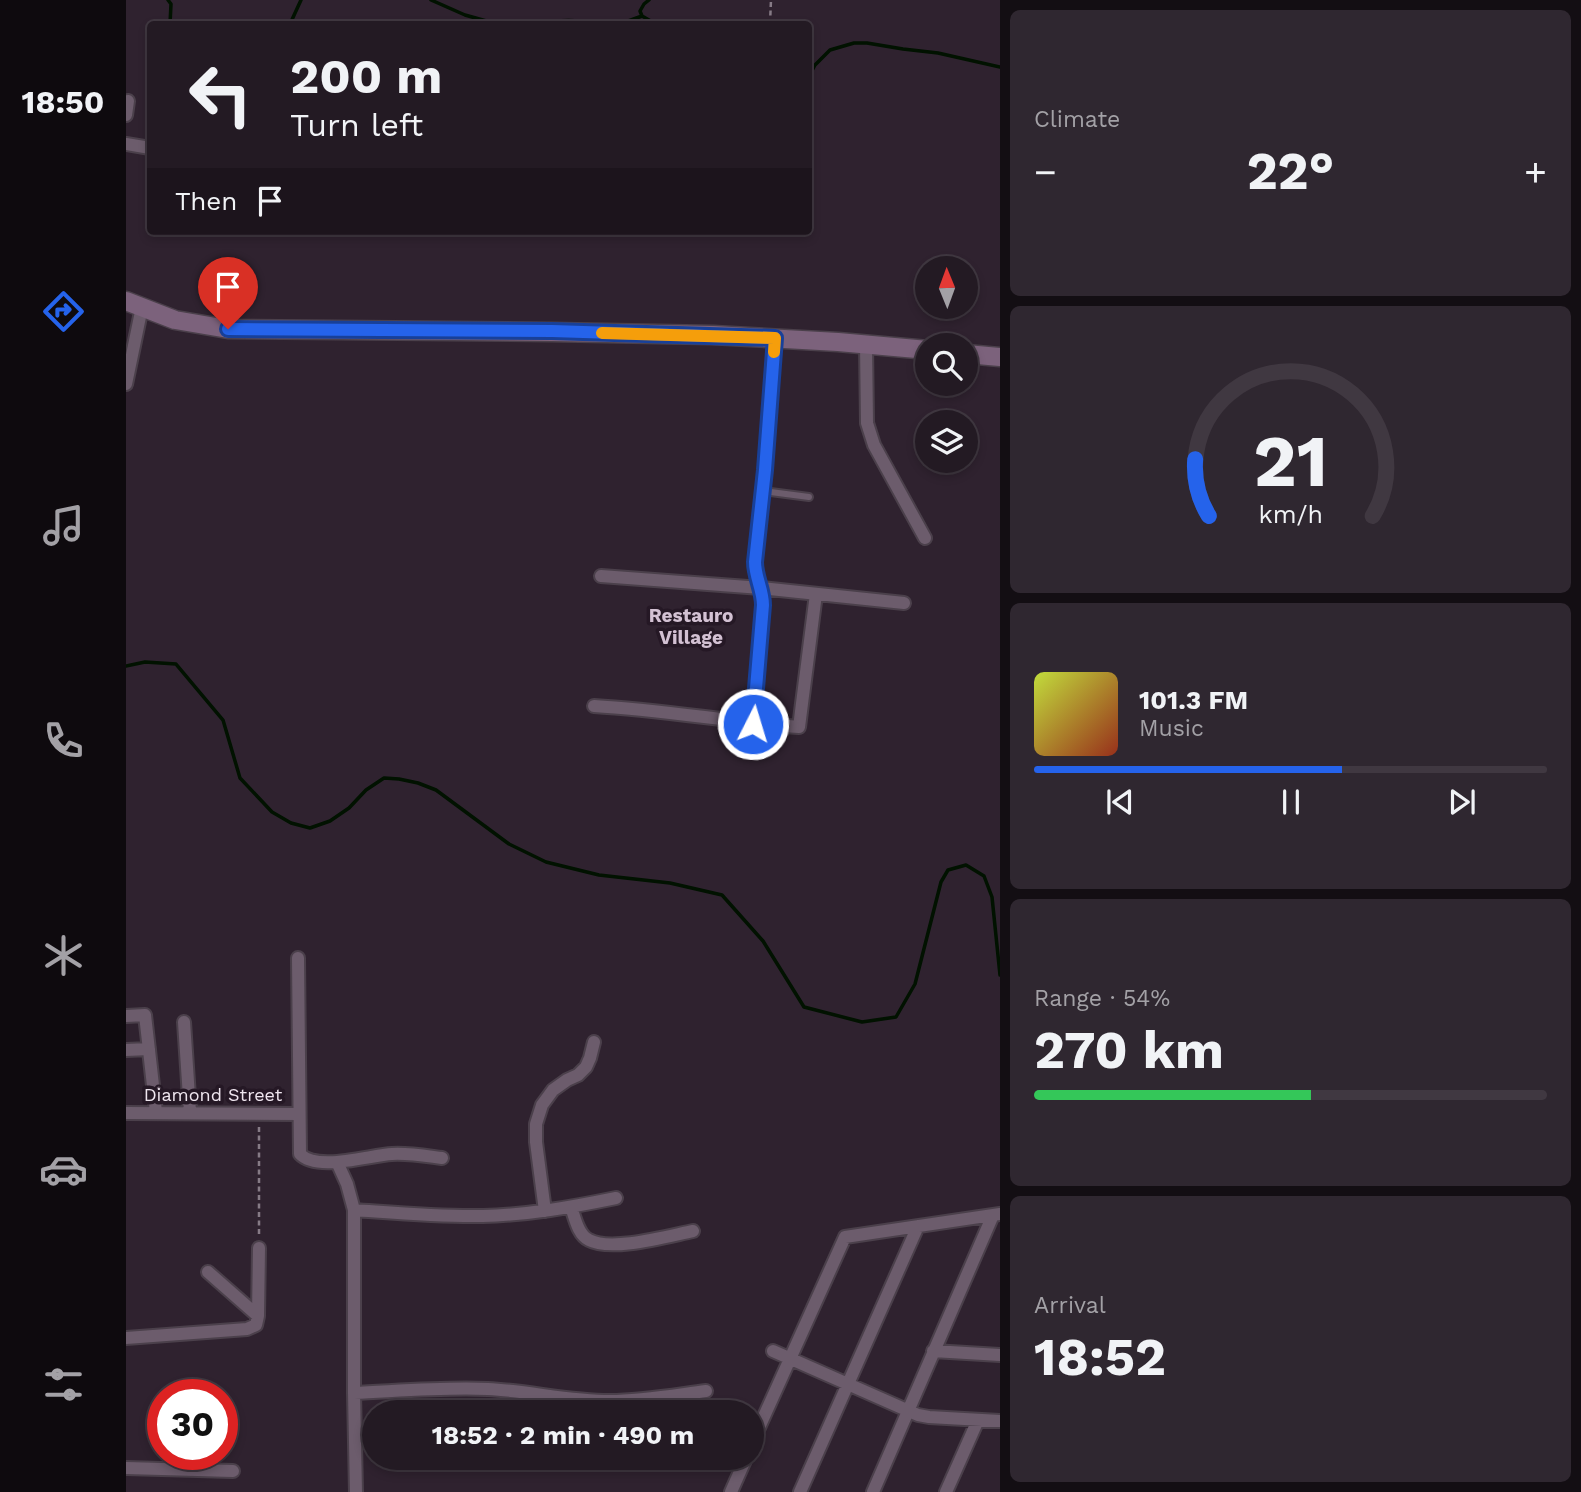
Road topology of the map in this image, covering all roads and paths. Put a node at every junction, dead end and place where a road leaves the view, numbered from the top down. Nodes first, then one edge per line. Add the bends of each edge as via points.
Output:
1 (771, 0) edge
2 (770, 21) edge
3 (126, 144) edge
4 (147, 148) edge
5 (134, 304) edge
6 (775, 338) junction
7 (866, 345) junction
8 (915, 349) edge
9 (978, 355) edge
10 (1000, 356) edge
11 (126, 384) edge
12 (763, 491) junction
13 (809, 497) dead end
14 (925, 538) dead end
15 (601, 576) dead end
16 (761, 588) junction
17 (816, 594) junction
18 (904, 603) dead end
19 (594, 706) dead end
20 (753, 724) junction
21 (298, 958) dead end
22 (126, 1016) edge
23 (184, 1023) dead end
24 (594, 1042) dead end
25 (149, 1049) junction
26 (126, 1050) edge
27 (156, 1112) junction
28 (190, 1112) junction
29 (126, 1113) edge
30 (259, 1113) junction
31 (299, 1114) junction
32 (442, 1158) dead end
33 (337, 1162) junction
34 (616, 1198) dead end
35 (571, 1207) junction
36 (354, 1210) junction
37 (545, 1211) junction
38 (996, 1215) edge
39 (918, 1226) junction
40 (693, 1231) dead end
41 (259, 1248) joint
42 (208, 1272) dead end
43 (258, 1316) junction
44 (126, 1338) edge
45 (773, 1351) dead end
46 (933, 1351) junction
47 (1000, 1354) edge
48 (791, 1359) junction
49 (848, 1384) junction
50 (706, 1391) dead end
51 (354, 1393) junction
52 (908, 1410) junction
53 (764, 1417) edge
54 (978, 1420) junction
55 (1000, 1420) edge
56 (126, 1468) edge
57 (741, 1470) edge
58 (233, 1471) dead end
59 (356, 1492) edge
60 (731, 1492) edge
61 (800, 1492) edge
62 (873, 1492) edge
63 (946, 1492) edge

1 - 2 path
3 - 4 street
5 - 6 street via 183,321 237,329
5 - 11 street
6 - 7 street
6 - 12 street
7 - 8 street
7 - 14 street via 867,423 874,445
9 - 10 street
12 - 13 lane
12 - 16 street via 755,562
15 - 16 street
16 - 17 street
16 - 20 street
17 - 18 street
17 - 20 street via 799,727
19 - 20 street
21 - 31 street
22 - 25 street via 145,1015
23 - 28 street
24 - 37 street via 586,1068 553,1090 536,1124
25 - 26 street
25 - 27 street
27 - 28 street, Diamond Street
27 - 29 street, Diamond Street
28 - 30 street, Diamond Street
30 - 31 street, Diamond Street
30 - 41 path
31 - 33 street via 300,1154 308,1160
32 - 33 street via 408,1153
33 - 36 street
34 - 35 street
35 - 37 street
35 - 40 street via 587,1240 602,1244
36 - 37 street via 442,1216
36 - 51 street
38 - 39 street
38 - 46 street
39 - 48 street via 845,1237
39 - 49 street
41 - 43 street
42 - 43 street
43 - 44 street via 256,1325 247,1329
45 - 48 street
46 - 47 street
46 - 52 street
48 - 49 street
48 - 53 street
49 - 52 street
49 - 61 street
50 - 51 street via 613,1401 487,1389
51 - 59 street
52 - 54 street via 929,1417
52 - 62 street
54 - 55 street
54 - 63 street
56 - 58 street
57 - 60 street

